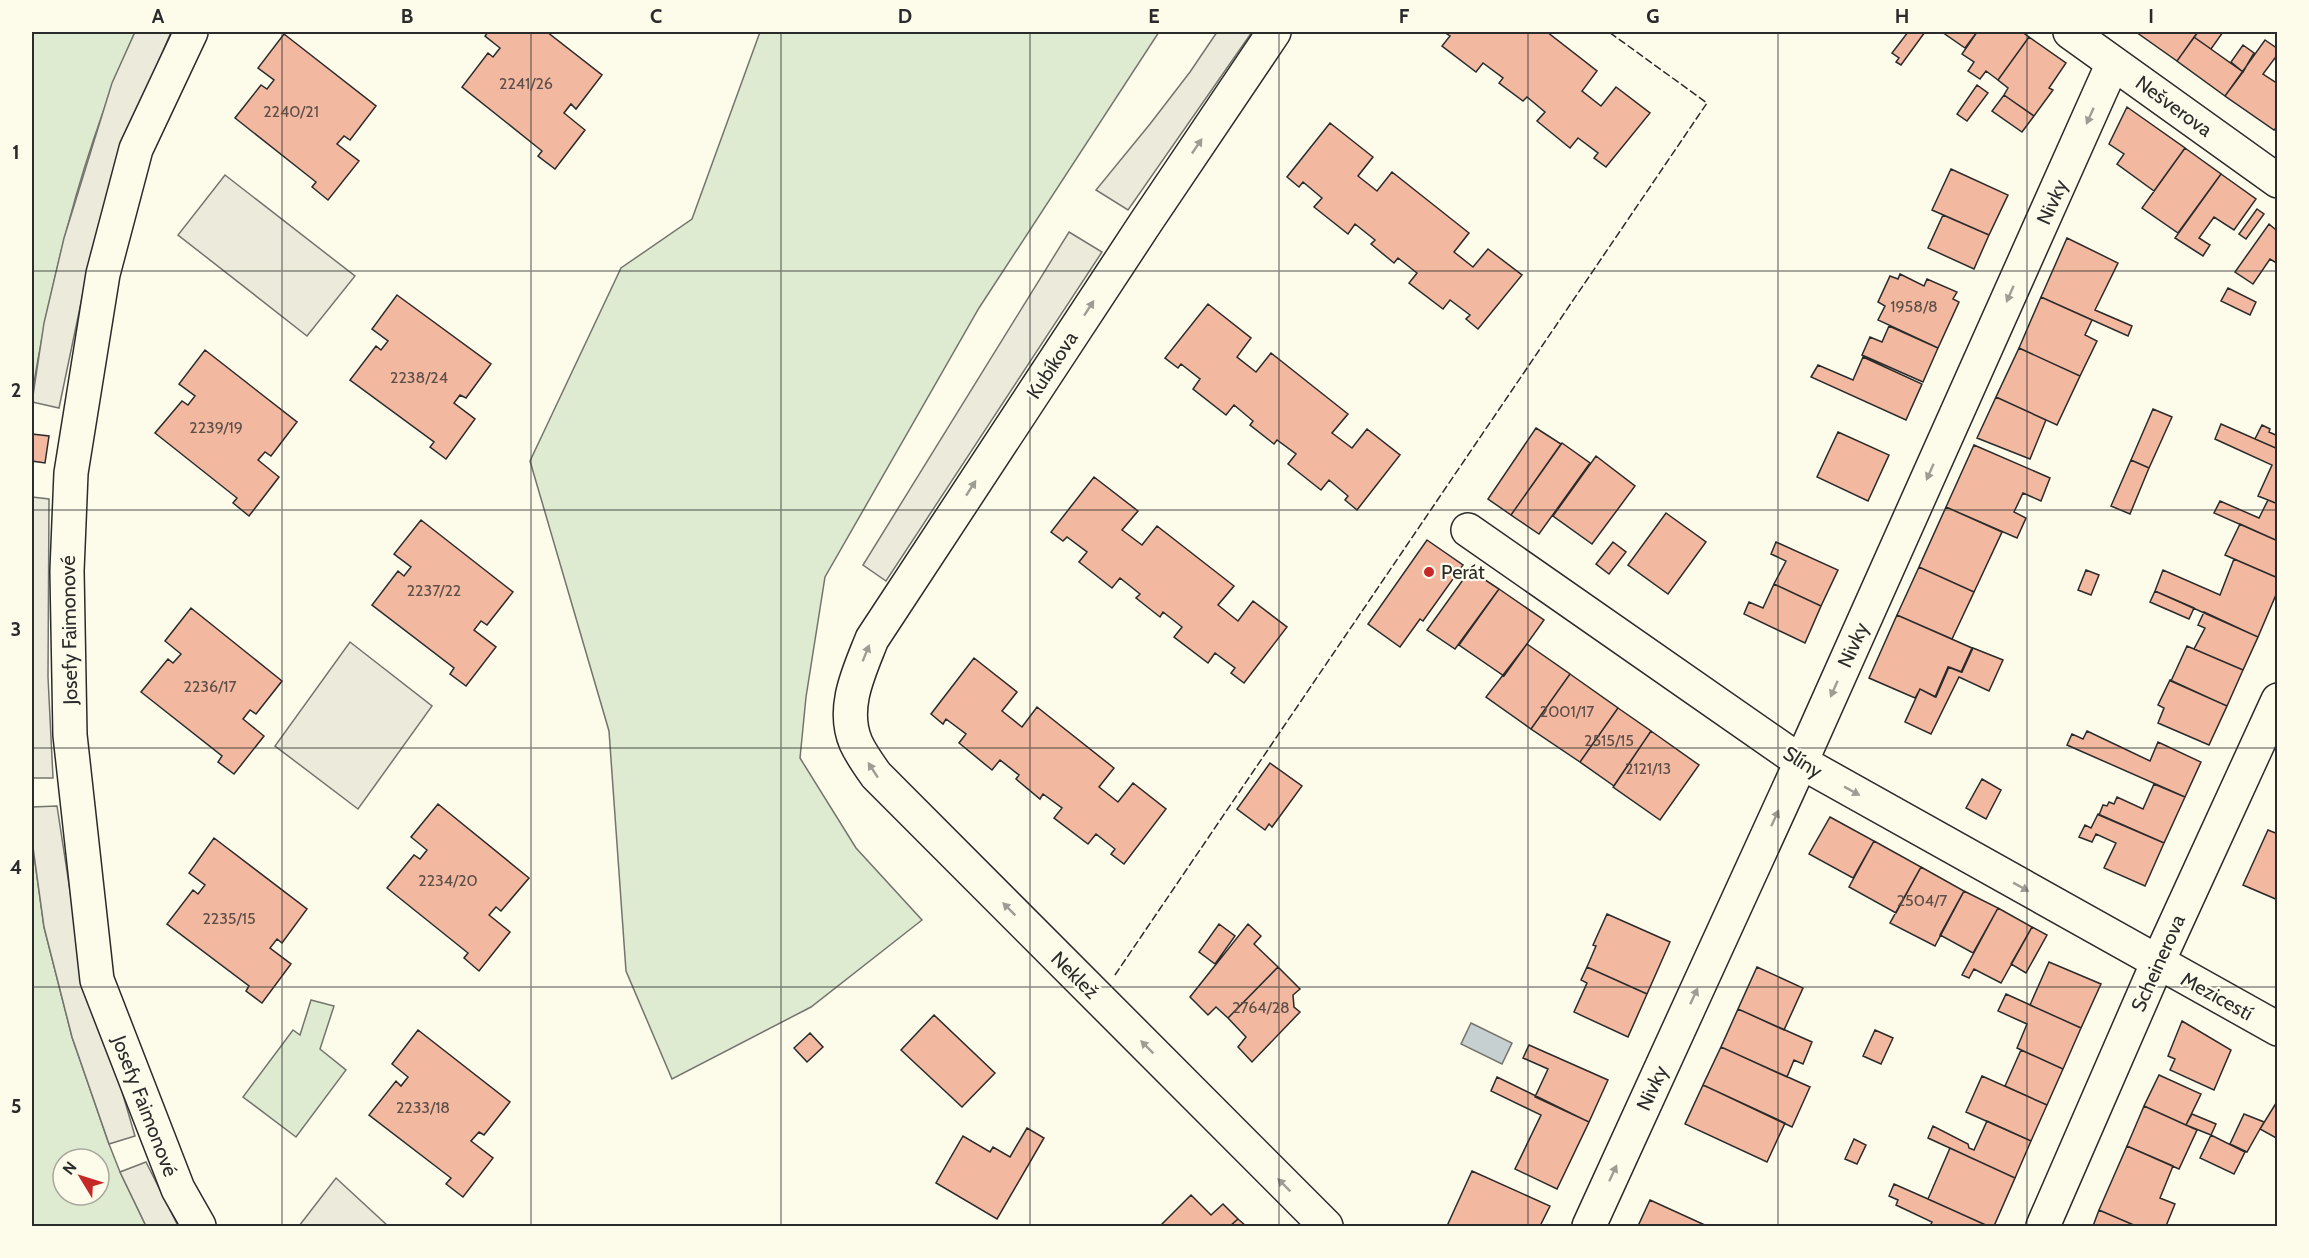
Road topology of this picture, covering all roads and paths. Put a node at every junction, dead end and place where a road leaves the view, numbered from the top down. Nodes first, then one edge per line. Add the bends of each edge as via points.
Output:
1 (191, 32) edge
2 (1274, 32) edge
3 (2070, 32) edge
4 (2114, 63) junction
5 (2277, 181) edge
6 (1468, 530) dead end
7 (2277, 700) edge
8 (849, 709) joint
9 (1801, 762) junction
10 (2157, 964) junction
11 (2277, 1029) edge
12 (198, 1227) edge
13 (1326, 1227) edge
14 (1589, 1227) edge
15 (2043, 1227) edge

1 - 12 street, Josefy Faimonové via 136,149 103,274 71,473 67,571 70,735 97,980 178,1189
8 -> 2 street, Kubíkova via 872,639
3 - 4 street, Nešverova
4 - 5 street, Nešverova
4 -> 9 street, Nivky
6 - 9 street, Slíny
7 - 10 street, Scheinerova
13 -> 8 street, Neklež via 876,776 856,742
9 -> 10 street, Slíny
14 -> 9 street, Nivky
10 - 11 street, Mezicestí
10 - 15 street, Scheinerova

